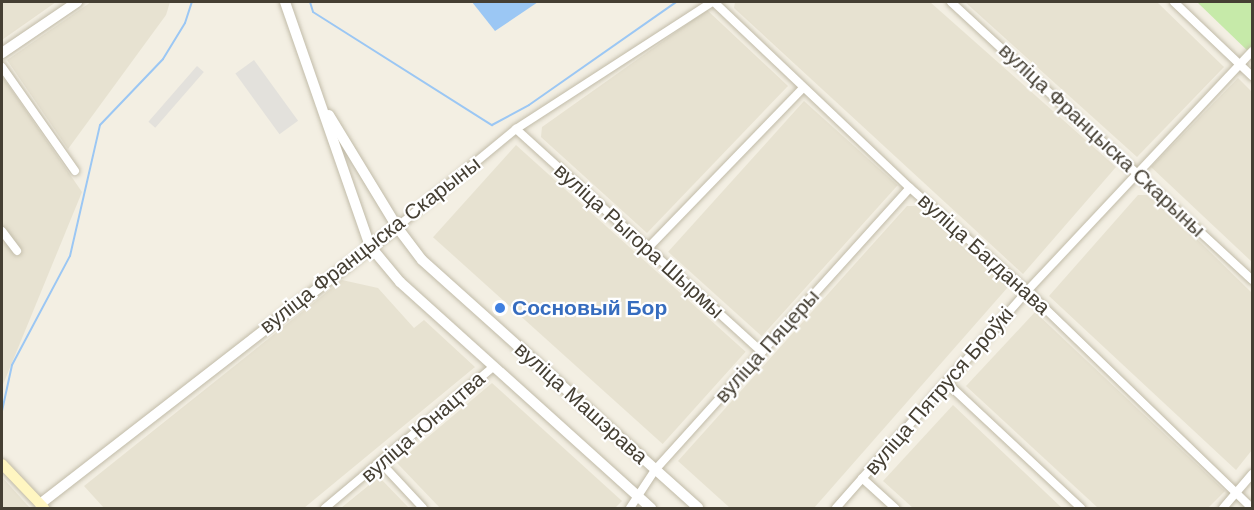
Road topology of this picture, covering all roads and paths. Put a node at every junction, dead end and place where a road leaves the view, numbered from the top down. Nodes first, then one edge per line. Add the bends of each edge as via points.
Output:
1 (77, 2) edge
2 (285, 2) edge
3 (713, 2) edge
4 (951, 2) edge
5 (1174, 2) edge
6 (1252, 51) edge
7 (2, 53) edge
8 (1240, 63) junction
9 (2, 67) edge
10 (1252, 76) edge
11 (803, 88) junction
12 (317, 94) junction
13 (516, 129) junction
14 (75, 171) dead end
15 (1137, 172) junction
16 (910, 188) junction
17 (397, 227) junction
18 (2, 231) edge
19 (370, 246) junction
20 (647, 249) junction
21 (17, 251) dead end
22 (1252, 280) edge
23 (1027, 291) junction
24 (762, 352) junction
25 (493, 367) junction
26 (948, 384) junction
27 (2, 464) edge
28 (382, 464) junction
29 (655, 470) junction
30 (1252, 474) edge
31 (862, 478) junction
32 (1236, 494) junction
33 (639, 498) junction
34 (42, 506) edge
35 (325, 508) edge
36 (423, 508) edge
37 (630, 508) edge
38 (651, 508) edge
39 (698, 508) edge
40 (836, 508) edge
41 (895, 508) edge
42 (1081, 508) edge
43 (1223, 508) edge
44 (1252, 508) edge

1 - 7 street
2 - 12 street, вуліца Машэрава
3 - 11 street, вуліца Багданава
3 - 13 street, вуліца Францыска Скарыны
4 - 15 street, вуліца Францыска Скарыны
5 - 8 street
6 - 8 street, вуліца Пятруся Броўкі
8 - 10 street
8 - 15 street, вуліца Пятруся Броўкі
9 - 14 street
11 - 16 street, вуліца Багданава
11 - 20 street
12 - 17 street, вуліца Машэрава
12 - 19 street, вуліца Машэрава
13 - 17 street, вуліца Францыска Скарыны
13 - 20 street, вуліца Рыгора Шырмы
15 - 22 street, вуліца Францыска Скарыны
15 - 23 street, вуліца Пятруся Броўкі
16 - 23 street, вуліца Багданава
16 - 24 street, вуліца Пяцеры
17 - 19 street, вуліца Францыска Скарыны
17 - 29 street, вуліца Машэрава via 422,260
18 - 21 street
19 - 25 street, вуліца Машэрава via 400,282
19 - 34 street, вуліца Францыска Скарыны
20 - 24 street, вуліца Рыгора Шырмы
23 - 26 street, вуліца Пятруся Броўкі
23 - 32 street, вуліца Багданава
24 - 29 street, вуліца Пяцеры
25 - 28 street, вуліца Юнацтва
25 - 33 street, вуліца Машэрава
26 - 31 street, вуліца Пятруся Броўкі
26 - 42 street
27 - 34 main road
28 - 35 street, вуліца Юнацтва
28 - 36 street
29 - 33 street, вуліца Пяцеры
29 - 39 street, вуліца Машэрава
30 - 32 street
31 - 40 street, вуліца Пятруся Броўкі
31 - 41 street
32 - 43 street
32 - 44 street, вуліца Багданава
33 - 37 street, вуліца Пяцеры
33 - 38 street, вуліца Машэрава

